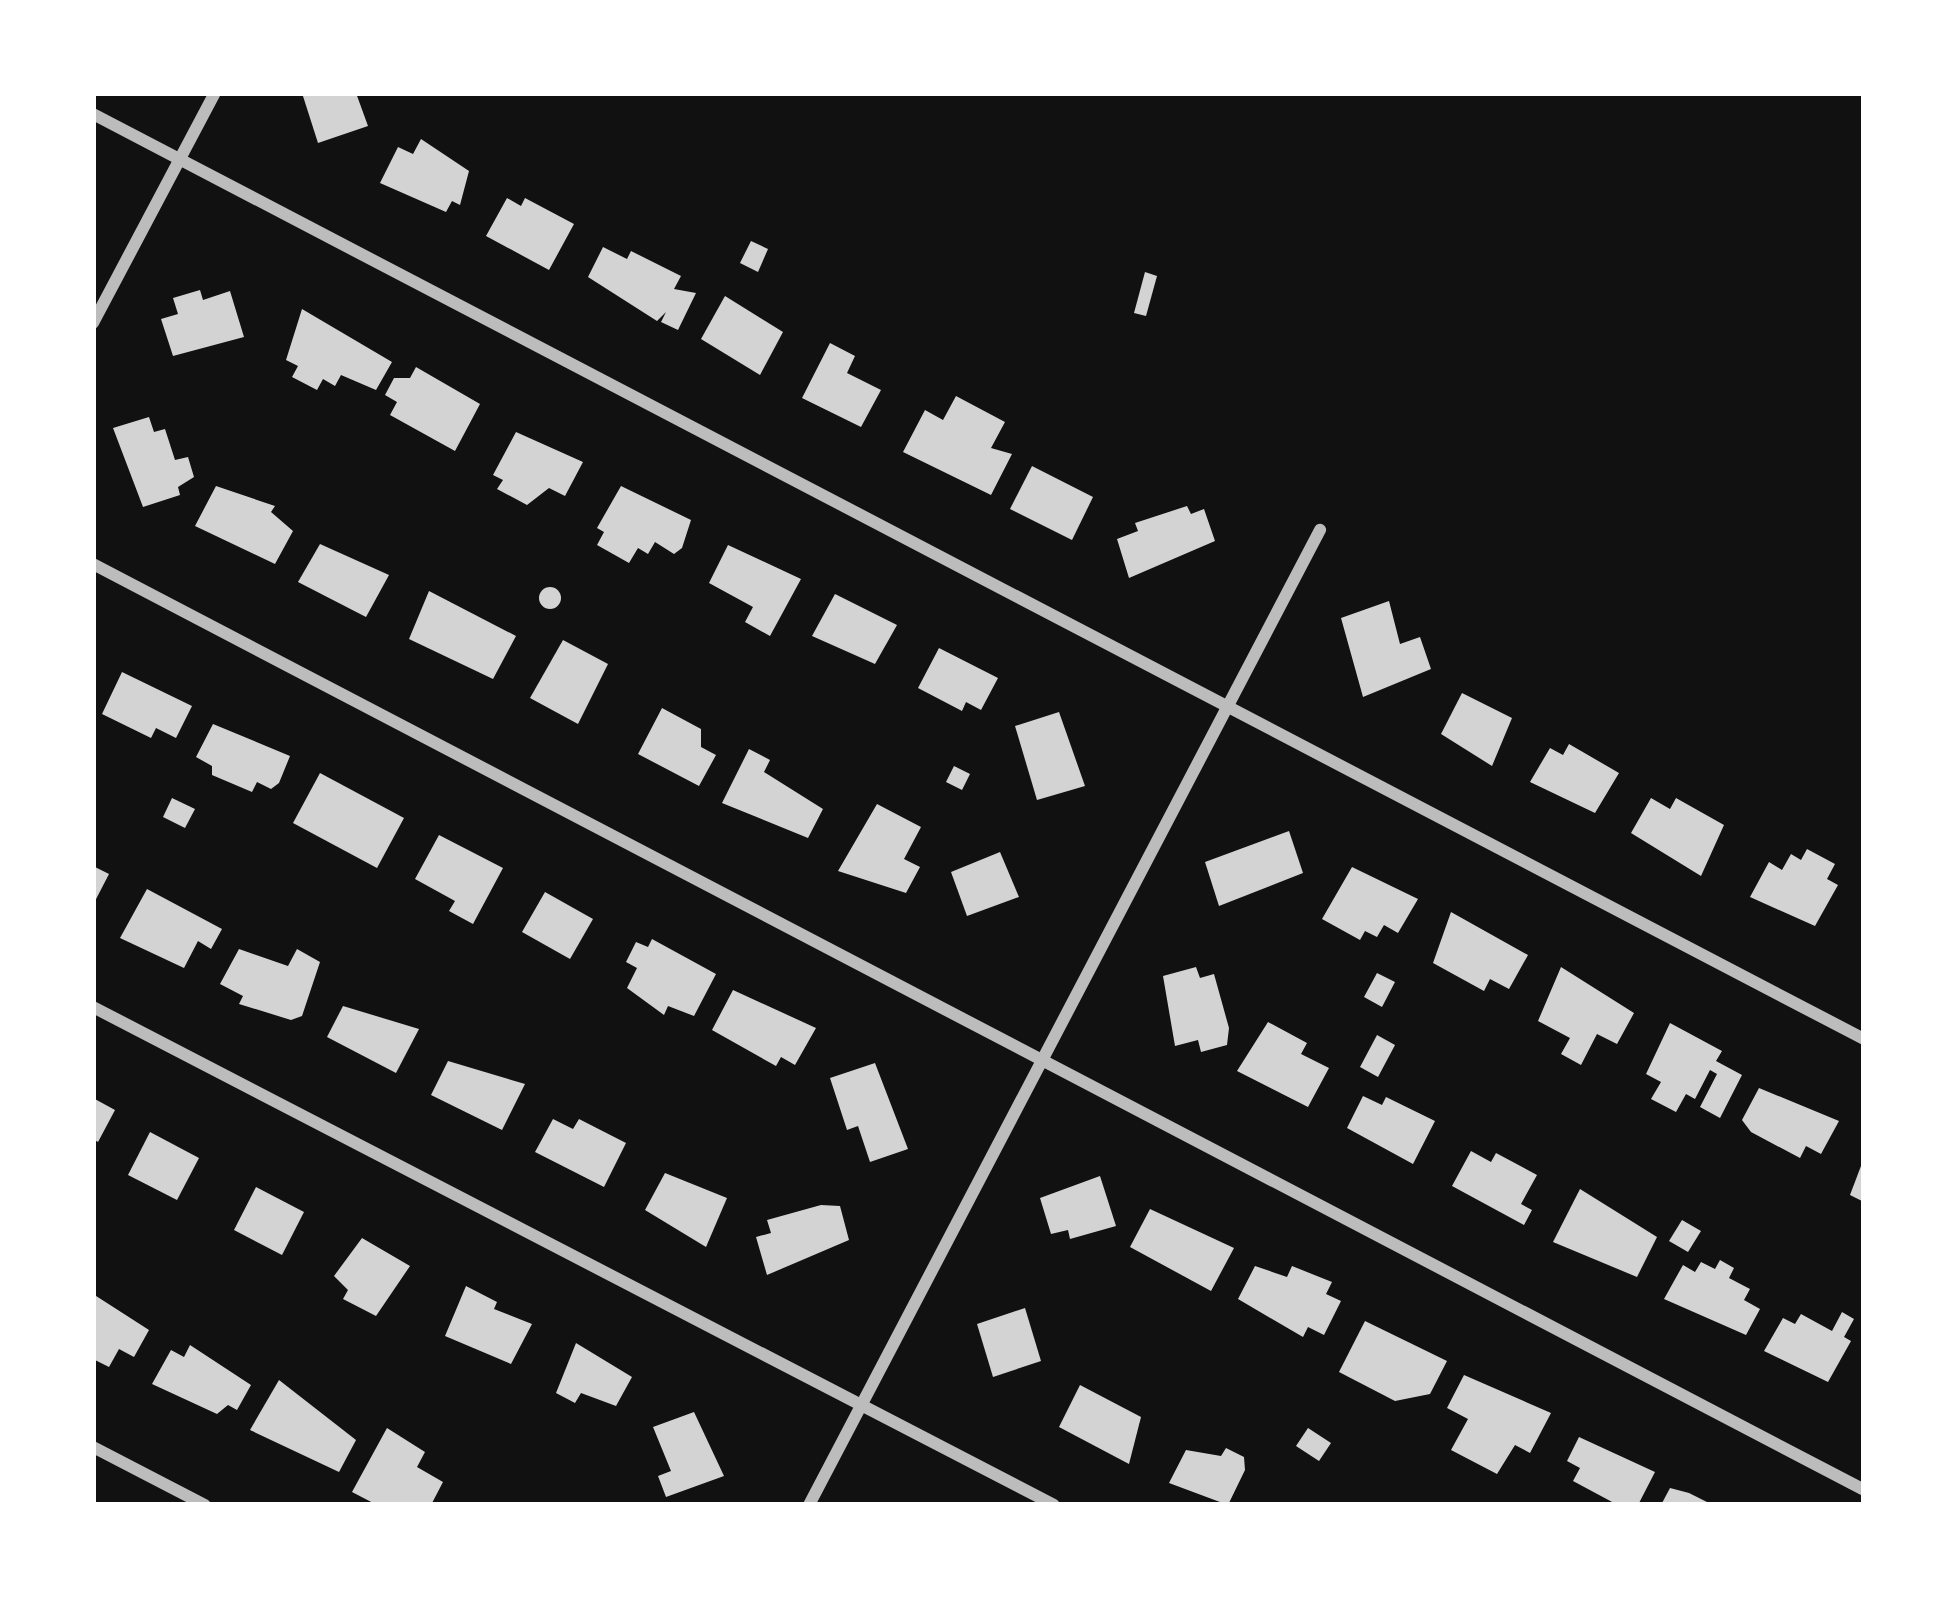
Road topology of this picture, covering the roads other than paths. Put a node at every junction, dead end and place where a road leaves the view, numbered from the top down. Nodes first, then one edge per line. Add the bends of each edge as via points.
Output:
1 (215, 93) edge
2 (93, 114) edge
3 (179, 158) junction
4 (93, 323) edge
5 (1320, 530) dead end
6 (93, 564) edge
7 (1225, 706) junction
8 (93, 1007) edge
9 (1864, 1039) edge
10 (1044, 1060) junction
11 (863, 1405) junction
12 (93, 1447) edge
13 (1864, 1490) edge
14 (205, 1505) edge
15 (809, 1505) edge
16 (1054, 1505) edge

1 - 3 street
2 - 3 street
3 - 4 street
3 - 7 street
5 - 7 street
6 - 10 street
7 - 9 street
7 - 10 street
8 - 11 street
10 - 11 street
10 - 13 street
11 - 15 street
11 - 16 street
12 - 14 street

